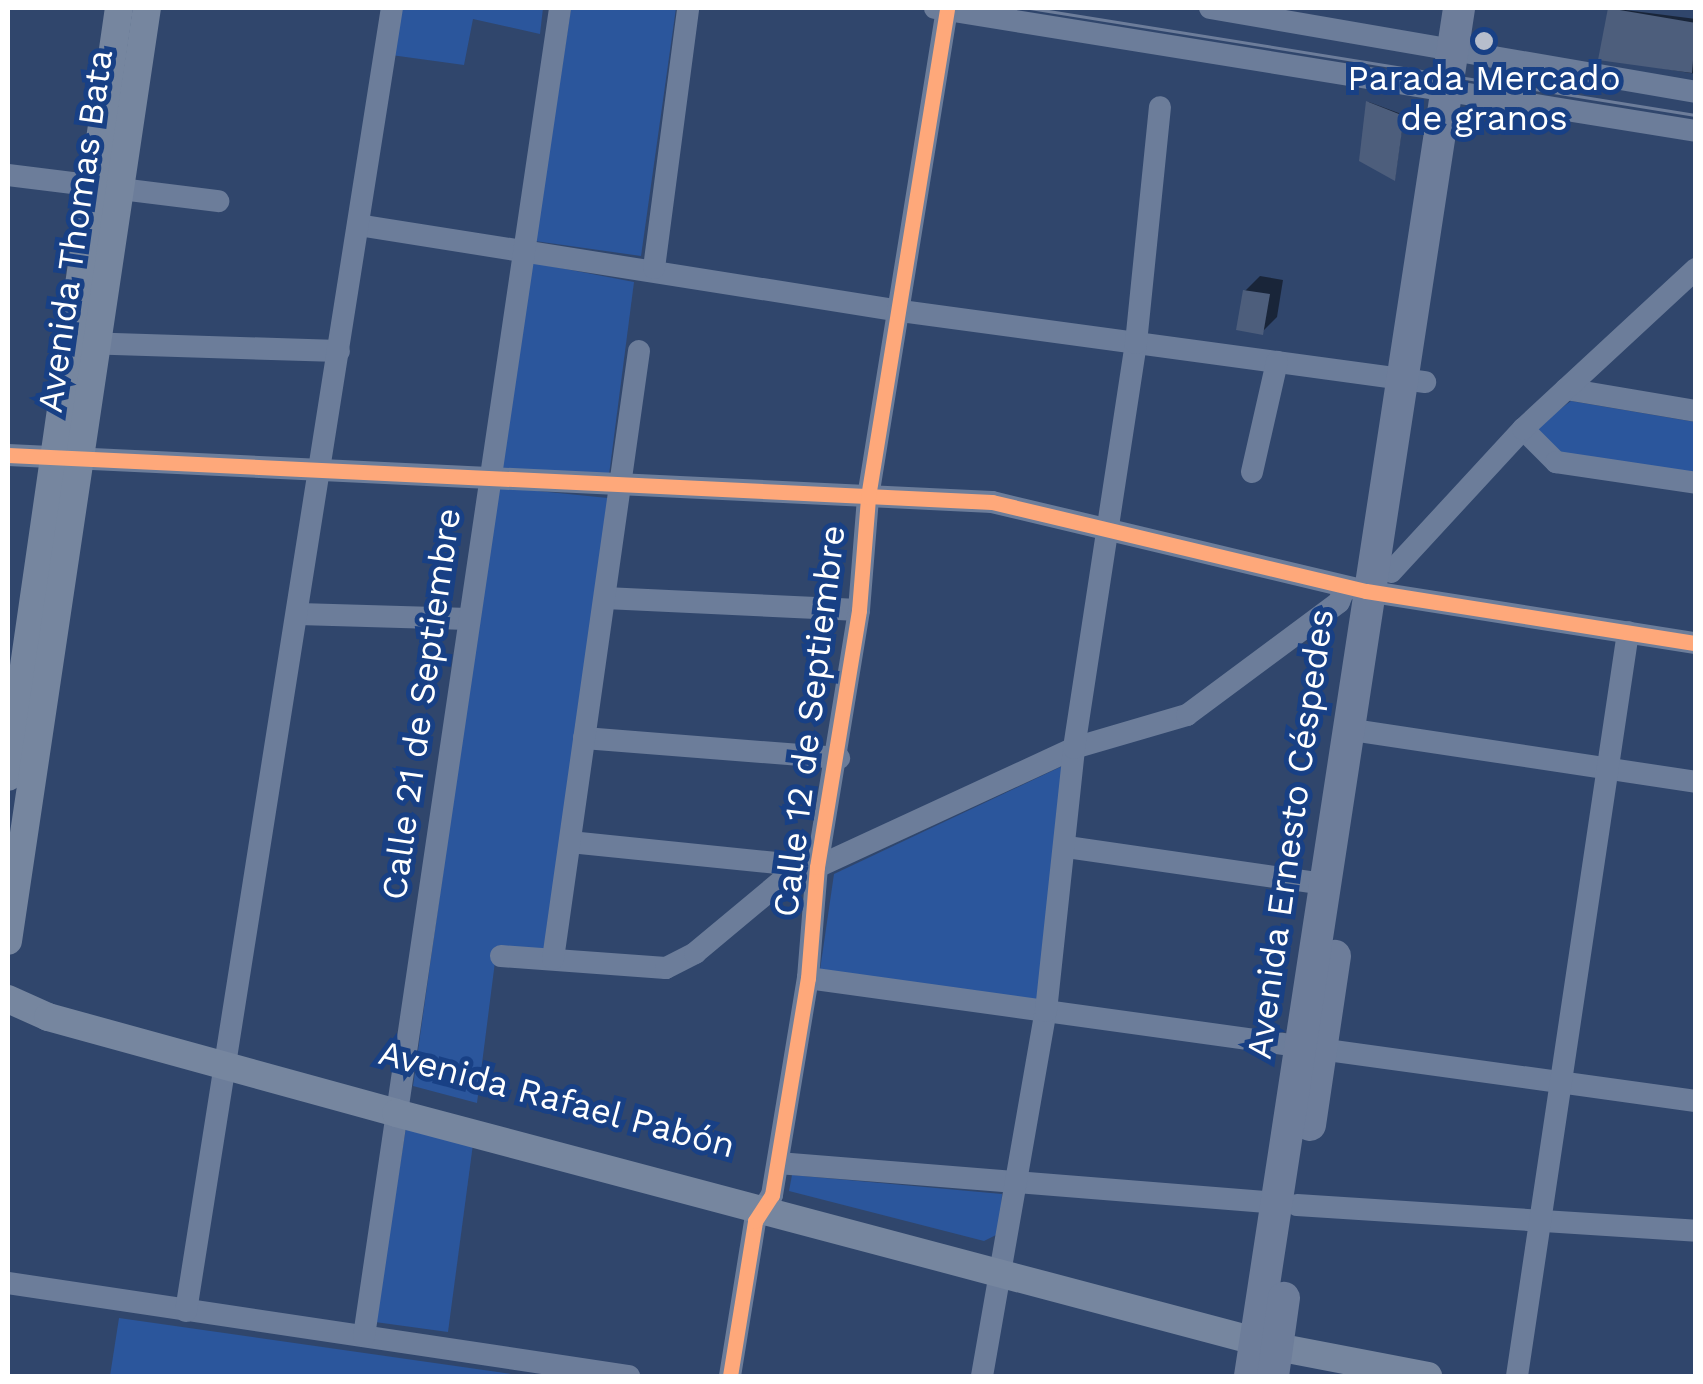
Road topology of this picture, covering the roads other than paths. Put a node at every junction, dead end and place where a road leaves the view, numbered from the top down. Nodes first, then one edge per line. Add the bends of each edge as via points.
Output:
1 (119, 8) edge
2 (146, 8) edge
3 (392, 8) edge
4 (560, 8) edge
5 (688, 8) edge
6 (941, 8) edge
7 (1210, 8) edge
8 (1458, 8) edge
9 (1477, 8) edge
10 (1461, 53) junction
11 (1696, 92) edge
12 (1454, 93) junction
13 (1160, 107) dead end
14 (1696, 130) edge
15 (8, 175) edge
16 (106, 185) junction
17 (218, 201) dead end
18 (358, 225) junction
19 (522, 250) junction
20 (654, 268) junction
21 (1696, 269) edge
22 (902, 311) junction
23 (1136, 342) junction
24 (82, 343) junction
25 (339, 351) junction
26 (639, 351) dead end
27 (1277, 362) junction
28 (1415, 380) junction
29 (1566, 390) junction
30 (1696, 411) edge
31 (1523, 428) junction
32 (8, 455) edge
33 (66, 460) junction
34 (322, 471) junction
35 (1252, 472) dead end
36 (490, 479) junction
37 (1696, 483) edge
38 (621, 486) junction
39 (868, 497) junction
40 (1104, 528) junction
41 (1372, 586) junction
42 (605, 598) junction
43 (859, 610) junction
44 (299, 614) junction
45 (469, 619) junction
46 (1628, 632) junction
47 (1696, 642) edge
48 (1356, 730) junction
49 (584, 738) junction
50 (1074, 748) junction
51 (9, 758) edge
52 (839, 758) junction
53 (1609, 770) junction
54 (1696, 782) edge
55 (570, 842) junction
56 (1067, 846) junction
57 (810, 866) junction
58 (1325, 884) junction
59 (8, 941) edge
60 (501, 956) dead end
61 (553, 959) junction
62 (808, 978) junction
63 (8, 998) edge
64 (1046, 1011) junction
65 (1310, 1046) junction
66 (228, 1057) junction
67 (1562, 1081) junction
68 (1696, 1100) edge
69 (398, 1105) junction
70 (778, 1163) junction
71 (1013, 1183) junction
72 (768, 1202) junction
73 (1288, 1204) junction
74 (1540, 1220) junction
75 (1696, 1230) edge
76 (1001, 1265) junction
77 (8, 1283) edge
78 (186, 1311) junction
79 (364, 1336) junction
80 (1269, 1345) edge
81 (629, 1376) edge
82 (730, 1376) edge
83 (982, 1376) edge
84 (1250, 1376) edge
85 (1428, 1376) edge
86 (1516, 1376) edge

1 - 16 main road, Avenida Thomas Bata
2 - 16 main road, Avenida Thomas Bata
3 - 18 street
4 - 19 street, Calle 21 de Septiembre
5 - 20 street
6 - 12 street
6 - 22 street, Calle 12 de Septiembre
7 - 10 street
8 - 10 highway, Avenida Ernesto Céspedes
9 - 10 highway, Avenida Ernesto Céspedes
10 - 11 street
10 - 12 highway, Avenida Ernesto Céspedes
12 - 14 street
12 - 28 highway, Avenida Ernesto Céspedes
13 - 23 street
15 - 16 street
16 - 17 street
16 - 24 main road, Avenida Thomas Bata
18 - 19 street
18 - 25 street
19 - 20 street
19 - 36 street, Calle 21 de Septiembre
20 - 22 street
21 - 29 street
22 - 23 street
22 - 39 street, Calle 12 de Septiembre
23 - 27 street
23 - 40 street
24 - 25 street
24 - 33 main road, Avenida Thomas Bata
25 - 34 street
26 - 38 street
27 - 28 street
27 - 35 street
28 - 41 highway, Avenida Ernesto Céspedes
29 - 30 street
29 - 31 street
31 - 37 street via 1556,462
31 - 41 street
32 - 33 street
33 - 34 street
33 - 51 main road, Avenida Thomas Bata
33 - 59 main road, Avenida Thomas Bata
34 - 36 street
34 - 44 street
36 - 38 street
36 - 45 street, Calle 21 de Septiembre
38 - 39 street
38 - 42 street
39 - 40 street via 992,502
39 - 43 street, Calle 12 de Septiembre
40 - 41 street
40 - 50 street
41 - 46 street
41 - 48 highway, Avenida Ernesto Céspedes
41 - 50 street via 1339,602 1187,715
42 - 43 street
42 - 49 street
43 - 52 street, Calle 12 de Septiembre
44 - 45 street
44 - 66 street
45 - 69 street, Calle 21 de Septiembre
46 - 47 street
46 - 53 street
48 - 53 street
48 - 58 highway, Avenida Ernesto Céspedes
48 - 65 highway, Avenida Ernesto Céspedes
49 - 52 street
49 - 55 street
50 - 56 street
50 - 57 street
52 - 57 street, Calle 12 de Septiembre
53 - 54 street
53 - 67 street
55 - 57 street
55 - 61 street
56 - 58 street
56 - 64 street
57 - 61 street via 666,968
57 - 62 street, Calle 12 de Septiembre
58 - 65 highway, Avenida Ernesto Céspedes
60 - 61 street
62 - 64 street
62 - 70 street, Calle 12 de Septiembre
63 - 66 main road, Avenida Rafael Pabón via 53,1000
64 - 65 street
64 - 71 street
65 - 67 street
65 - 73 highway, Avenida Ernesto Céspedes
66 - 69 main road, Avenida Rafael Pabón
66 - 78 street
67 - 68 street
67 - 74 street
69 - 72 main road, Avenida Rafael Pabón
69 - 79 street, Calle 21 de Septiembre
70 - 71 street
70 - 72 street, Calle 12 de Septiembre
71 - 73 street
71 - 76 street
72 - 76 main road, Avenida Rafael Pabón
72 - 82 street, Calle 12 de Septiembre via 755,1220
73 - 74 street
73 - 80 highway, Avenida Ernesto Céspedes
74 - 75 street
74 - 86 street
76 - 80 main road, Avenida Rafael Pabón
76 - 83 street
77 - 78 street
78 - 79 street
79 - 81 street
80 - 84 highway, Avenida Ernesto Céspedes
80 - 85 main road, Avenida Rafael Pabón

